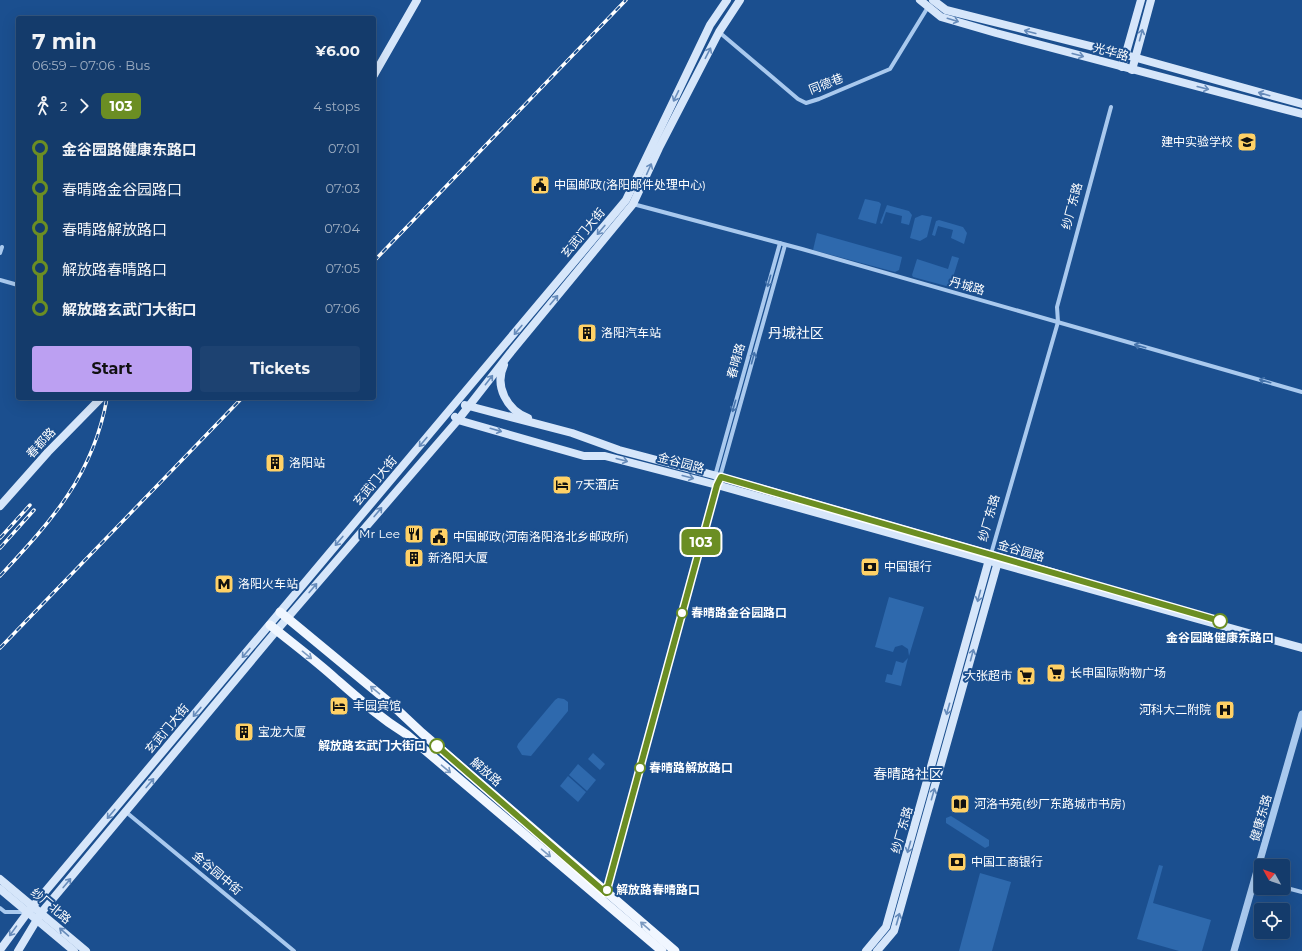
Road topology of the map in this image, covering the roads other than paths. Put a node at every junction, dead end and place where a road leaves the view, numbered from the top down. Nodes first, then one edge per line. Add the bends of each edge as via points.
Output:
1 (413, 0) edge
2 (417, 0) edge
3 (727, 0) edge
4 (740, 0) edge
5 (920, 0) edge
6 (1141, 0) edge
7 (1151, 0) edge
8 (931, 3) edge
9 (719, 32) junction
10 (1126, 55) junction
11 (1135, 58) junction
12 (376, 64) edge
13 (1122, 67) junction
14 (1132, 70) junction
15 (376, 72) edge
16 (1302, 104) edge
17 (1111, 107) dead end
18 (1302, 114) edge
19 (629, 202) junction
20 (780, 243) junction
21 (785, 245) junction
22 (2, 247) dead end
23 (0, 253) edge
24 (0, 280) edge
25 (16, 284) edge
26 (1058, 322) junction
27 (511, 352) junction
28 (1302, 392) edge
29 (95, 400) edge
30 (99, 400) edge
31 (458, 401) junction
32 (468, 407) junction
33 (449, 412) junction
34 (458, 420) junction
35 (553, 428) junction
36 (718, 476) junction
37 (717, 485) junction
38 (0, 500) edge
39 (0, 506) edge
40 (994, 559) junction
41 (280, 612) junction
42 (288, 618) junction
43 (273, 628) junction
44 (1302, 644) edge
45 (1302, 648) edge
46 (1302, 714) edge
47 (126, 812) junction
48 (1264, 859) edge
49 (0, 879) edge
50 (0, 889) edge
51 (1290, 889) edge
52 (1254, 892) edge
53 (1302, 892) edge
54 (604, 896) junction
55 (0, 908) edge
56 (30, 909) junction
57 (40, 917) junction
58 (0, 950) edge
59 (18, 951) edge
60 (74, 951) edge
61 (86, 951) edge
62 (294, 951) edge
63 (662, 951) edge
64 (675, 951) edge
65 (866, 951) edge
66 (877, 951) edge
67 (1234, 951) edge

1 - 12 main road
2 - 15 main road
3 -> 19 main road, 玄武门大街 via 710,25
4 - 9 main road, 玄武门大街
5 - 8 main road, 光华路
6 - 10 main road
11 -> 7 main road
8 - 9 street, 同德巷 via 890,69 806,103
10 -> 8 main road, 光华路 via 946,10
8 -> 13 main road, 光华路 via 941,17
19 -> 9 main road, 玄武门大街
10 - 11 main road, 光华路
10 - 13 main road
11 - 14 main road
16 -> 11 main road, 光华路
13 - 14 main road, 光华路
14 -> 18 main road, 光华路
17 - 26 street, 纱厂东路 via 1057,307
19 - 20 street, 丹城路
27 -> 19 main road, 玄武门大街
19 -> 31 main road, 玄武门大街
20 - 21 street, 丹城路
20 -> 36 street, 春晴路
21 - 26 street, 丹城路
36 -> 21 street, 春晴路
22 - 23 street
24 - 25 street
28 -> 26 street, 丹城路
26 - 40 street, 纱厂东路
32 -> 27 main road, 玄武门大街
27 - 35 main road via 501,372 501,391 507,403 520,415
29 - 38 main road, 春都路
30 - 39 main road, 春都路
31 - 32 main road, 金谷园路
31 - 33 main road, 玄武门大街
32 - 34 main road, 玄武门大街
32 - 35 main road, 金谷园路
33 - 34 main road, 金谷园路
33 -> 41 main road, 玄武门大街
34 -> 37 main road, 金谷园路 via 584,456 605,456
42 -> 34 main road, 玄武门大街
35 - 36 main road, 金谷园路 via 619,450
36 - 37 street, 春晴路
36 - 40 main road, 金谷园路
37 - 40 main road, 金谷园路
37 - 54 street, 春晴路
40 - 44 main road, 金谷园路
40 - 45 main road, 金谷园路
40 -> 65 main road, 纱厂东路 via 886,927
66 -> 40 main road, 纱厂东路 via 894,931
41 - 42 main road, 解放路
41 - 43 main road, 玄武门大街
42 - 43 main road, 玄武门大街
54 -> 42 main road, 解放路 via 390,703
47 -> 43 main road, 玄武门大街
43 -> 54 main road, 解放路
43 -> 56 main road, 玄武门大街
46 - 48 street, 健康东路
57 -> 47 main road, 玄武门大街
47 - 62 street, 金谷园中街
49 - 56 main road, 纱厂北路
50 - 56 main road, 纱厂北路
51 - 53 street
52 - 67 street, 健康东路
54 - 63 main road, 解放路
64 -> 54 main road, 解放路
55 - 56 street via 5,912
56 - 57 main road, 纱厂北路
56 -> 58 main road, 玄武门大街
57 - 59 main road, 玄武门大街
57 - 60 main road, 纱厂北路
61 -> 57 main road, 纱厂北路

